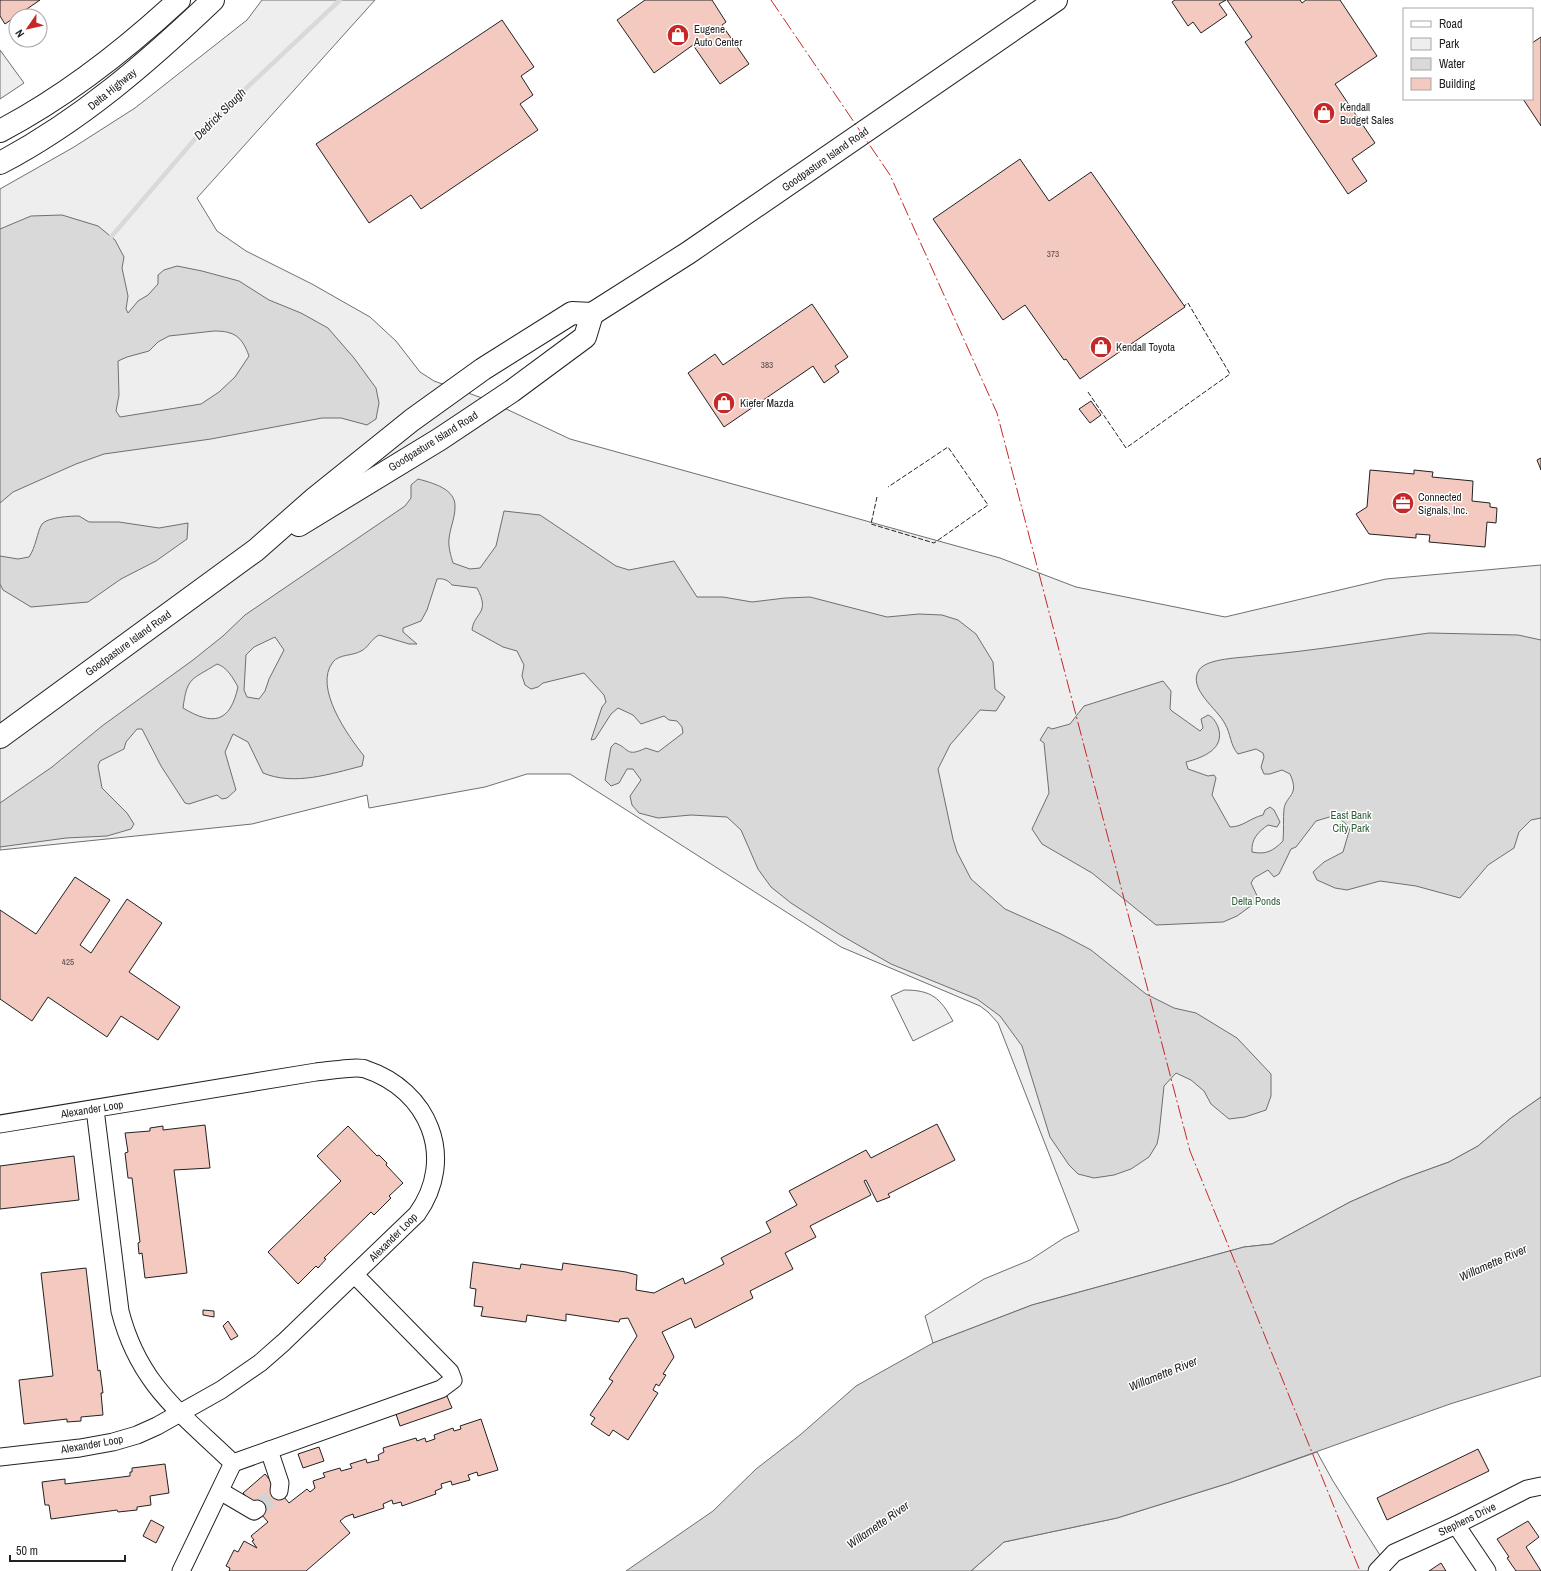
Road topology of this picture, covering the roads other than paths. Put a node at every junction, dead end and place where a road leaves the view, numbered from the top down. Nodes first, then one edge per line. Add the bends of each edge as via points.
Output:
1 (178, 0) edge
2 (214, 0) edge
3 (1056, 0) edge
4 (0, 131) edge
5 (0, 163) edge
6 (592, 314) junction
7 (256, 550) junction
8 (0, 737) edge
9 (95, 1109) junction
10 (0, 1124) edge
11 (355, 1275) junction
12 (180, 1414) junction
13 (269, 1450) junction
14 (0, 1458) edge
15 (233, 1463) junction
16 (1541, 1486) edge
17 (220, 1491) junction
18 (279, 1491) dead end
19 (257, 1509) dead end
20 (1456, 1525) junction
21 (182, 1571) edge
22 (1377, 1571) edge
23 (1487, 1571) edge

1 - 4 main road via 60,96
2 - 5 main road, Delta Highway via 142,65 82,113
3 - 6 main road, Goodpasture Island Road via 746,214
6 - 7 main road, Goodpasture Island Road via 572,313 483,369 412,420 315,498
6 - 7 main road, Goodpasture Island Road via 585,338 512,391 324,511
7 - 8 main road, Goodpasture Island Road
9 - 10 street, Alexander Loop
9 - 11 street, Alexander Loop via 316,1072 364,1068 387,1079 407,1094 427,1122 434,1139 435,1174 431,1189 417,1214
9 - 12 street via 117,1290 124,1324 142,1367
11 - 12 street, Alexander Loop via 260,1363 232,1384
11 - 13 street via 450,1372 453,1380 441,1390
12 - 14 street, Alexander Loop via 137,1435 113,1442
12 - 15 street
13 - 15 street
13 - 18 street via 280,1483
15 - 17 street
16 - 20 street, Stephens Drive via 1527,1489
17 - 19 street via 254,1511
17 - 21 street
20 - 22 street, Stephens Drive via 1394,1553
20 - 23 street

